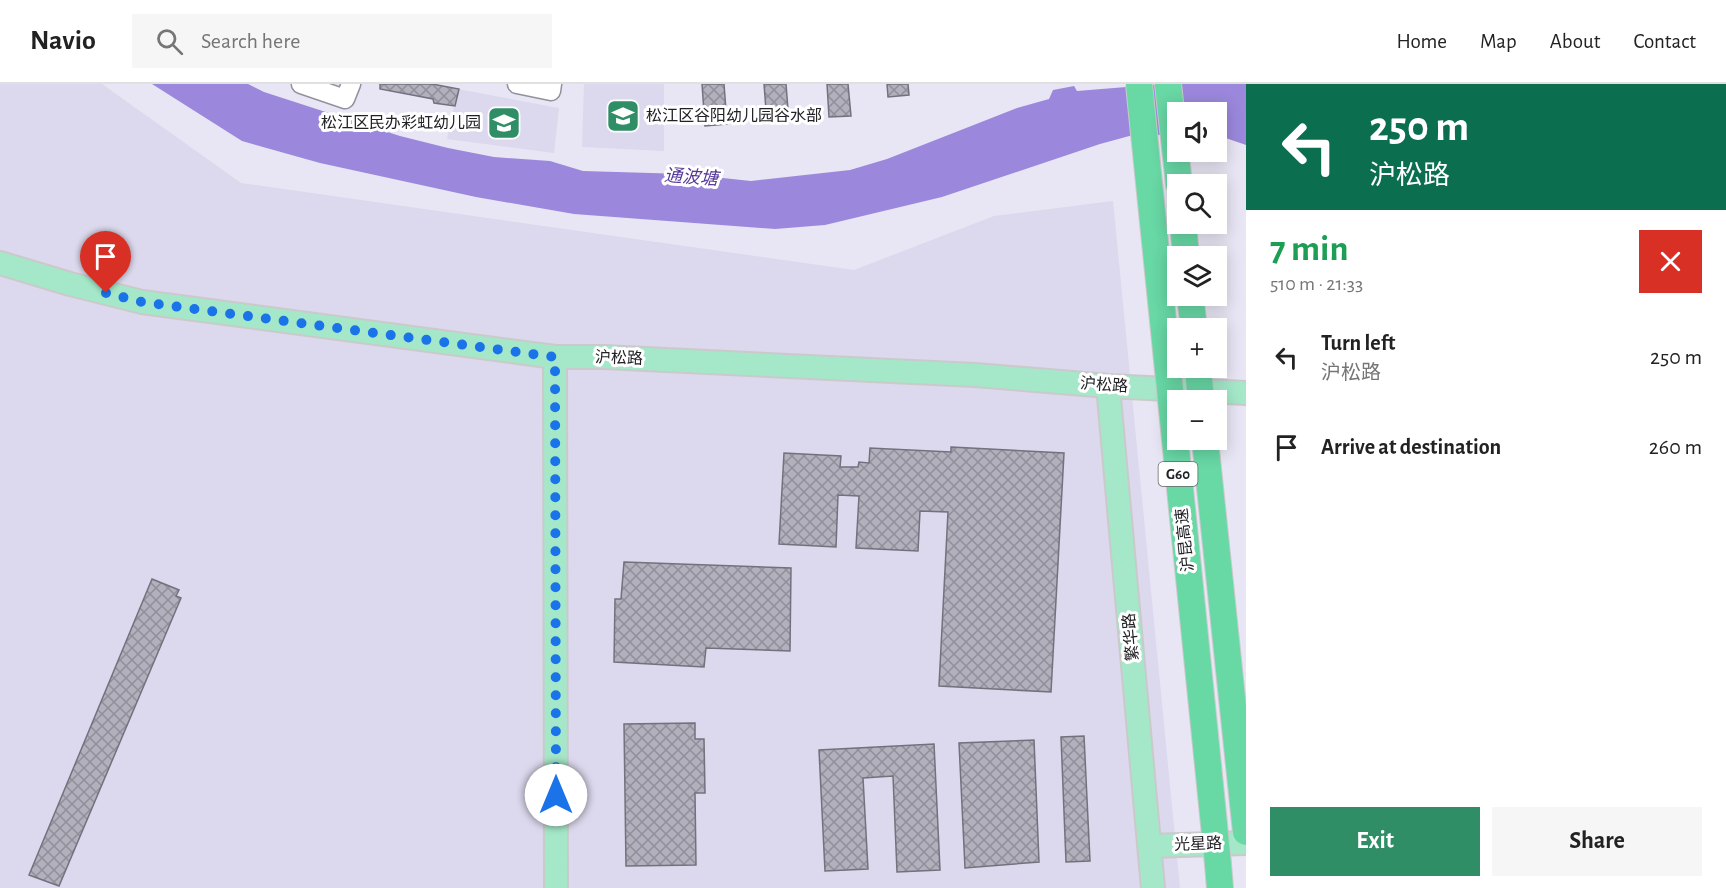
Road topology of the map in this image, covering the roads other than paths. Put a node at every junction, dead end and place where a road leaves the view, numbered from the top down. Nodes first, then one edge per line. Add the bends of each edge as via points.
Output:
1 (301, 84) edge
2 (351, 84) edge
3 (517, 84) edge
4 (552, 84) edge
5 (1139, 84) edge
6 (1168, 84) edge
7 (1178, 174) edge
8 (0, 263) edge
9 (555, 357) junction
10 (1108, 386) junction
11 (1246, 393) edge
12 (1206, 450) edge
13 (1246, 832) edge
14 (1246, 843) edge
15 (1150, 846) junction
16 (1219, 876) edge
17 (556, 888) edge
18 (1153, 888) edge

1 - 2 street via 345,99
3 - 4 street via 551,91
5 - 16 highway, 沪昆高速 / G60, bridge
6 - 7 highway
8 - 9 main road, 沪松路 via 142,302
9 - 10 main road, 沪松路 via 975,375
9 - 17 main road
10 - 11 main road, 沪松路
10 - 15 main road, 繁华路
12 - 13 highway, 沪昆高速 / G60
14 - 15 main road, 光星路
15 - 18 main road, 繁华路

